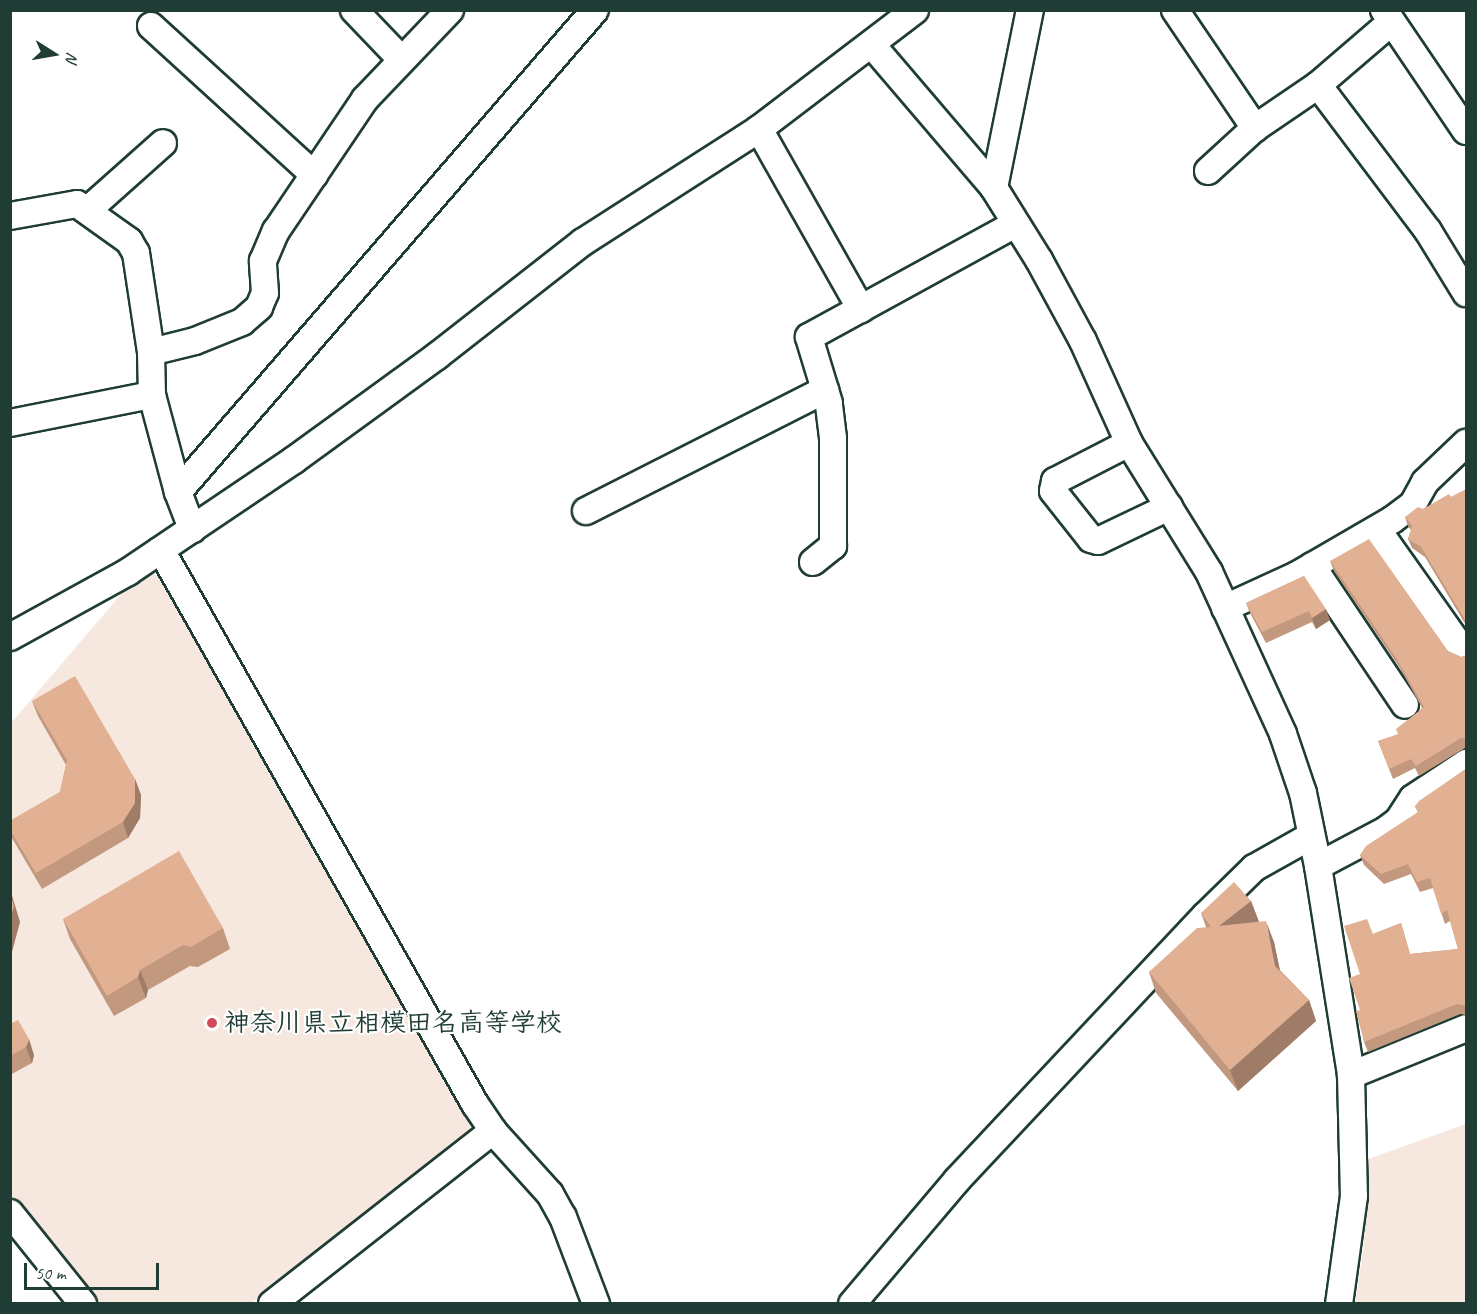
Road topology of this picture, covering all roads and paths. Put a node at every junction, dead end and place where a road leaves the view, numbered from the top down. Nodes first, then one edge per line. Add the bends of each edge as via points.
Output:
1 (354, 10) edge
2 (450, 10) edge
3 (595, 10) edge
4 (915, 10) edge
5 (1030, 10) edge
6 (1175, 10) edge
7 (1387, 17) edge
8 (152, 26) dead end
9 (872, 45) junction
10 (401, 59) junction
11 (1318, 85) junction
12 (1255, 128) junction
13 (759, 129) junction
14 (1467, 131) edge
15 (163, 143) dead end
16 (1208, 171) dead end
17 (314, 175) junction
18 (994, 188) junction
19 (89, 209) junction
20 (10, 216) edge
21 (1015, 224) junction
22 (1467, 294) edge
23 (861, 309) junction
24 (151, 352) junction
25 (825, 390) junction
26 (152, 395) junction
27 (10, 423) edge
28 (1129, 442) junction
29 (1465, 448) edge
30 (178, 492) junction
31 (1169, 507) junction
32 (586, 511) dead end
33 (192, 529) junction
34 (1377, 529) junction
35 (161, 550) junction
36 (813, 562) dead end
37 (1312, 566) junction
38 (1225, 608) junction
39 (10, 637) edge
40 (1464, 652) dead end
41 (1405, 705) dead end
42 (1467, 763) edge
43 (1311, 836) junction
44 (1318, 866) junction
45 (1467, 1028) edge
46 (1351, 1075) junction
47 (493, 1131) junction
48 (10, 1213) edge
49 (83, 1304) edge
50 (272, 1304) edge
51 (596, 1304) edge
52 (852, 1304) edge
53 (1339, 1304) edge

1 - 10 street
2 - 10 street
3 - 30 street
4 - 9 street
5 - 18 street
6 - 12 street
7 - 11 street
7 - 14 street
8 - 17 street
9 - 13 street
9 - 18 street
10 - 17 street via 365,99
11 - 12 street
11 - 22 street via 1428,231
12 - 16 street
13 - 23 street
13 - 33 street via 583,242 357,416
15 - 19 street
17 - 24 street via 276,231 263,261 265,293 260,307 242,322 195,341
18 - 21 street
19 - 20 street via 77,204
19 - 24 street via 129,241 136,253
21 - 23 street
21 - 28 street via 1083,341
23 - 25 street via 808,337
24 - 26 street
25 - 32 street
25 - 36 street via 833,438 833,546
26 - 27 street
26 - 30 street
28 - 31 street
28 - 31 street via 1055,481 1053,491 1091,539 1098,541
29 - 34 street via 1425,482 1413,504
30 - 33 street
31 - 38 street via 1191,539
33 - 35 street
34 - 37 street
34 - 40 street
35 - 39 street
35 - 47 street
37 - 38 street
37 - 41 street
38 - 43 street via 1283,734 1303,793
42 - 44 street via 1413,798 1386,830
43 - 44 street
43 - 52 street via 1254,868 1205,916 957,1180
44 - 46 street
45 - 46 street
46 - 53 street via 1354,1196
47 - 50 street
47 - 51 street via 550,1194 563,1217
48 - 49 street

